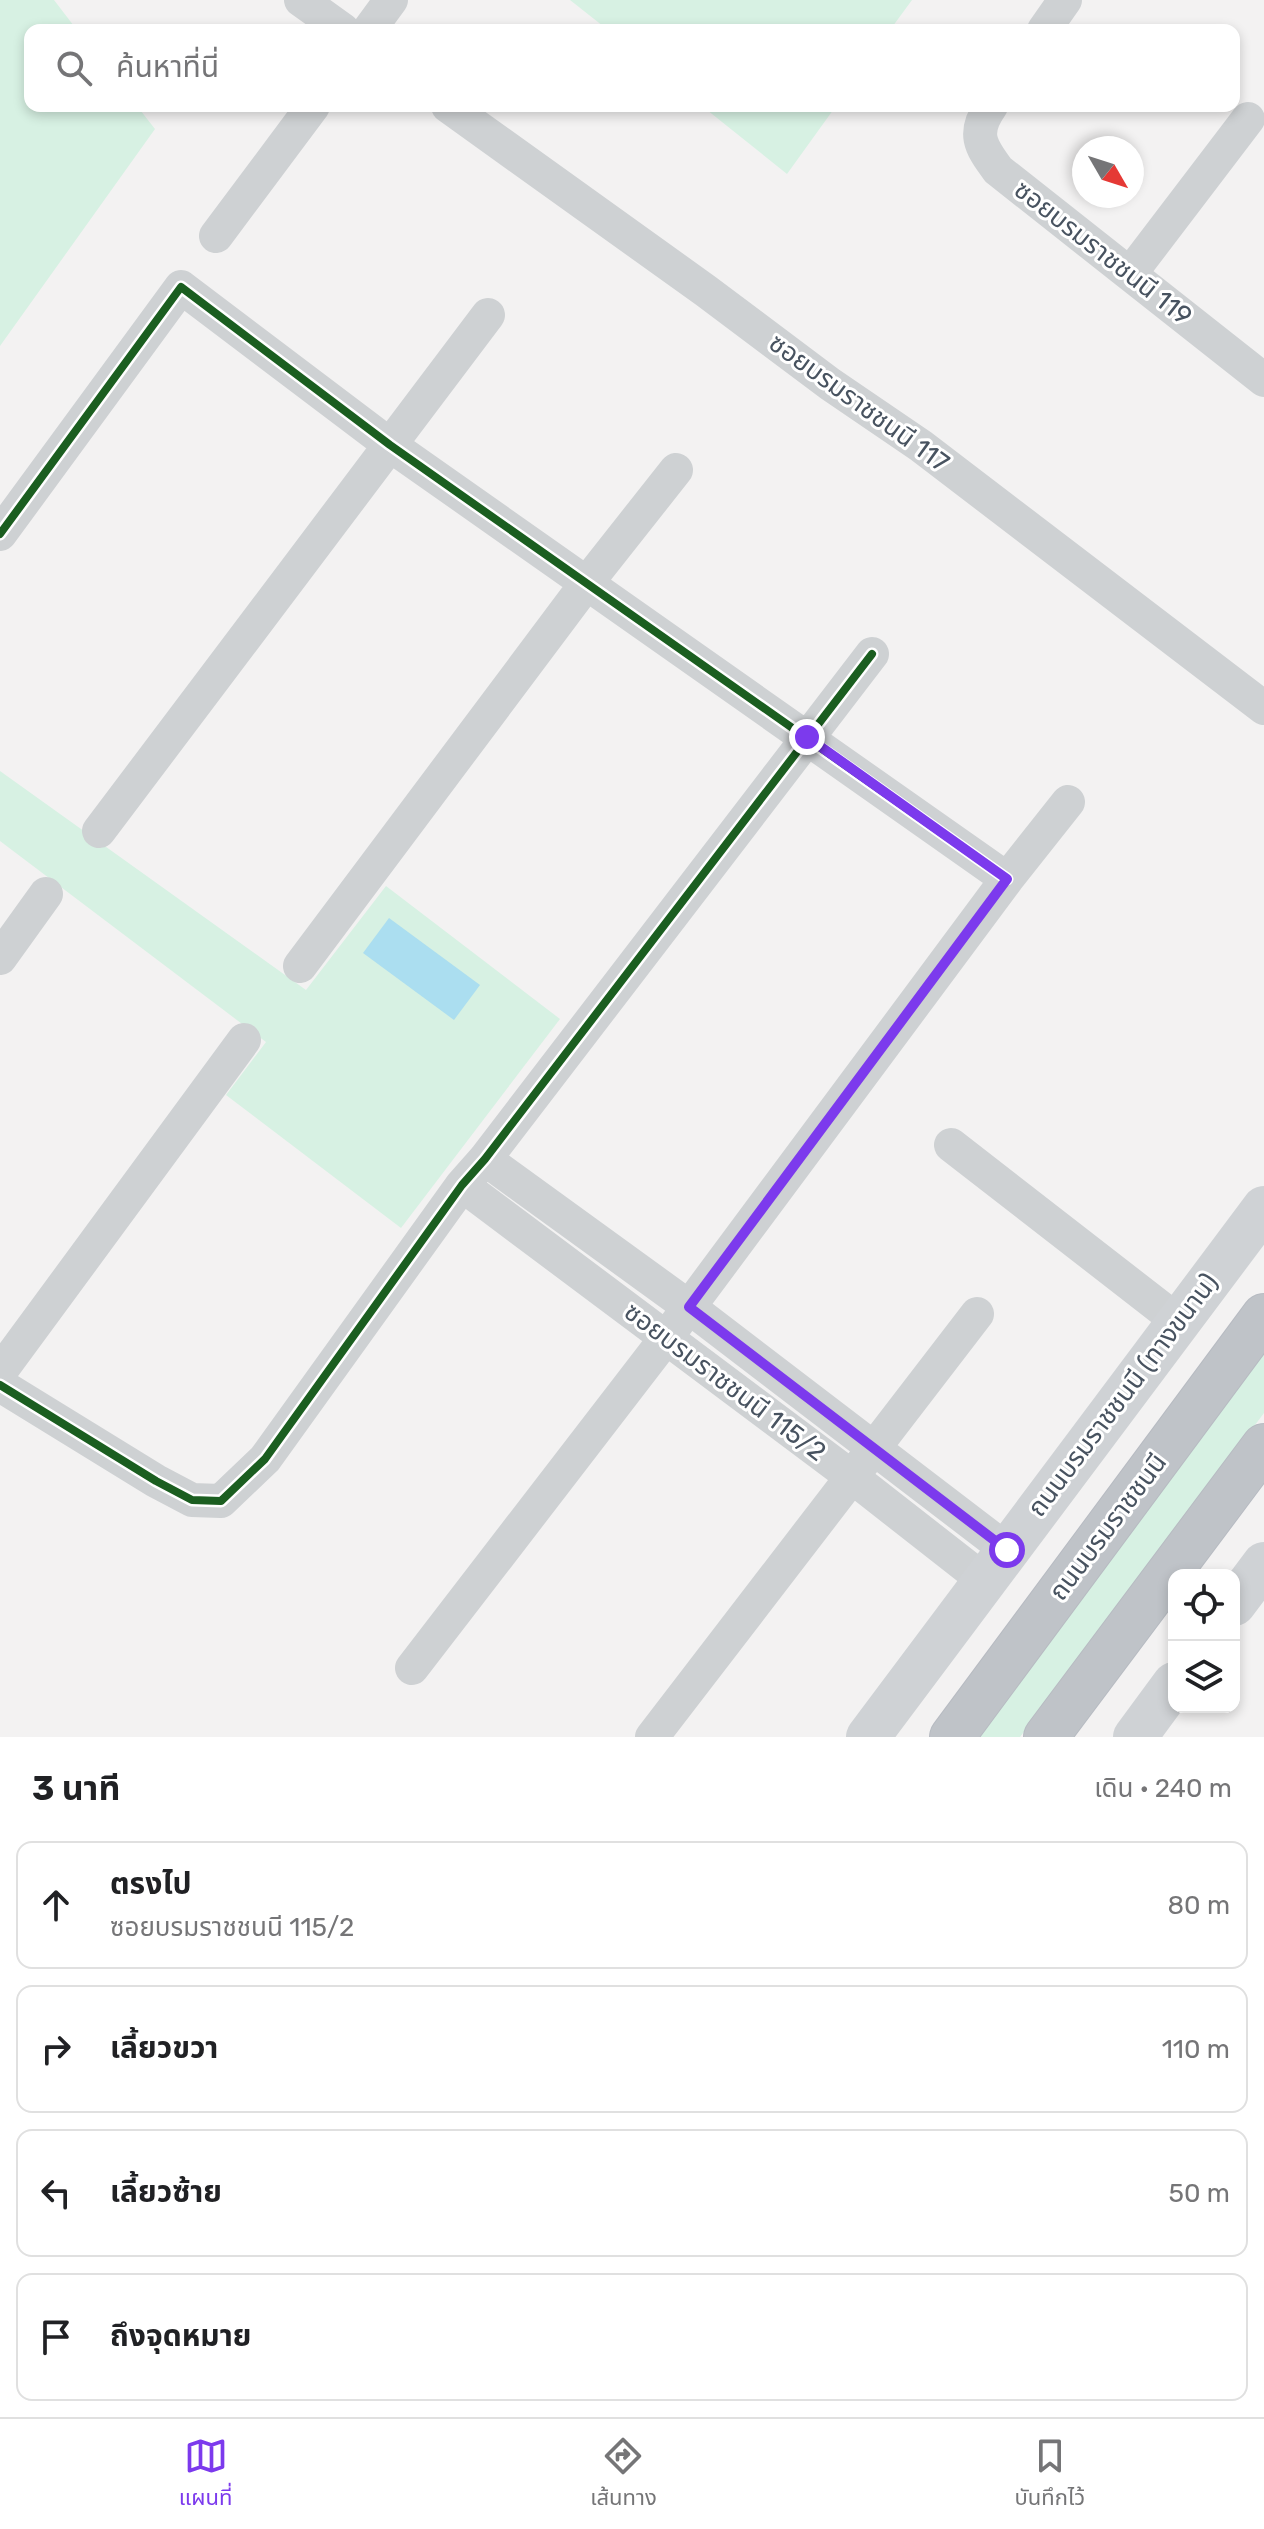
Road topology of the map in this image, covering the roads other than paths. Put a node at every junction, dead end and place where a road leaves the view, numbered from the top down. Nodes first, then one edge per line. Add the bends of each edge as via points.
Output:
1 (301, 0) edge
2 (391, 0) edge
3 (1065, 0) edge
4 (335, 24) edge
5 (373, 24) edge
6 (1048, 24) edge
7 (309, 112) edge
8 (456, 112) edge
9 (987, 112) edge
10 (1248, 119) dead end
11 (216, 236) dead end
12 (1130, 274) junction
13 (488, 315) dead end
14 (1264, 380) edge
15 (390, 445) junction
16 (676, 470) dead end
17 (0, 534) edge
18 (586, 584) junction
19 (872, 654) dead end
20 (1264, 708) edge
21 (807, 737) junction
22 (1068, 802) dead end
23 (99, 831) dead end
24 (1007, 879) junction
25 (46, 894) dead end
26 (0, 958) edge
27 (300, 966) dead end
28 (244, 1040) dead end
29 (951, 1145) dead end
30 (485, 1159) junction
31 (462, 1185) junction
32 (1264, 1208) edge
33 (689, 1307) junction
34 (977, 1314) dead end
35 (1264, 1316) edge
36 (1179, 1322) junction
37 (666, 1338) junction
38 (0, 1372) edge
39 (0, 1385) edge
40 (1264, 1446) edge
41 (874, 1447) junction
42 (852, 1477) junction
43 (1264, 1564) edge
44 (996, 1566) junction
45 (1240, 1596) edge
46 (412, 1668) dead end
47 (1168, 1692) edge
48 (652, 1737) edge
49 (868, 1737) edge
50 (952, 1737) edge
51 (1046, 1737) edge
52 (1135, 1737) edge

1 - 4 street
2 - 5 street
3 - 6 street
7 - 11 street
8 - 20 street, ซอยบรมราชชนนี 117 via 921,446
9 - 12 street, ซอยบรมราชชนนี 119 via 979,135 998,170
10 - 12 street
12 - 14 street, ซอยบรมราชชนนี 119
13 - 15 street
15 - 17 street via 181,287
15 - 18 street
15 - 23 street
16 - 18 street
18 - 21 street
18 - 27 street
19 - 21 street
21 - 24 street
21 - 30 street
22 - 24 street
24 - 33 street
25 - 26 street
28 - 38 street
29 - 36 street
30 - 31 street
30 - 33 street, ซอยบรมราชชนนี 115/2
31 - 37 street, ซอยบรมราชชนนี 115/2
31 - 39 street via 265,1459 221,1501 192,1500
32 - 36 main road, ถนนบรมราชชนนี (ทางขนาน)
33 - 37 street
33 - 41 street, ซอยบรมราชชนนี 115/2
34 - 41 street
35 - 50 highway, ถนนบรมราชชนนี
36 - 44 main road, ถนนบรมราชชนนี (ทางขนาน)
37 - 42 street, ซอยบรมราชชนนี 115/2
37 - 46 street
40 - 51 highway
41 - 42 street
41 - 44 street, ซอยบรมราชชนนี 115/2
42 - 44 street, ซอยบรมราชชนนี 115/2
42 - 48 street
43 - 45 main road
44 - 49 main road, ถนนบรมราชชนนี (ทางขนาน)
47 - 52 main road

